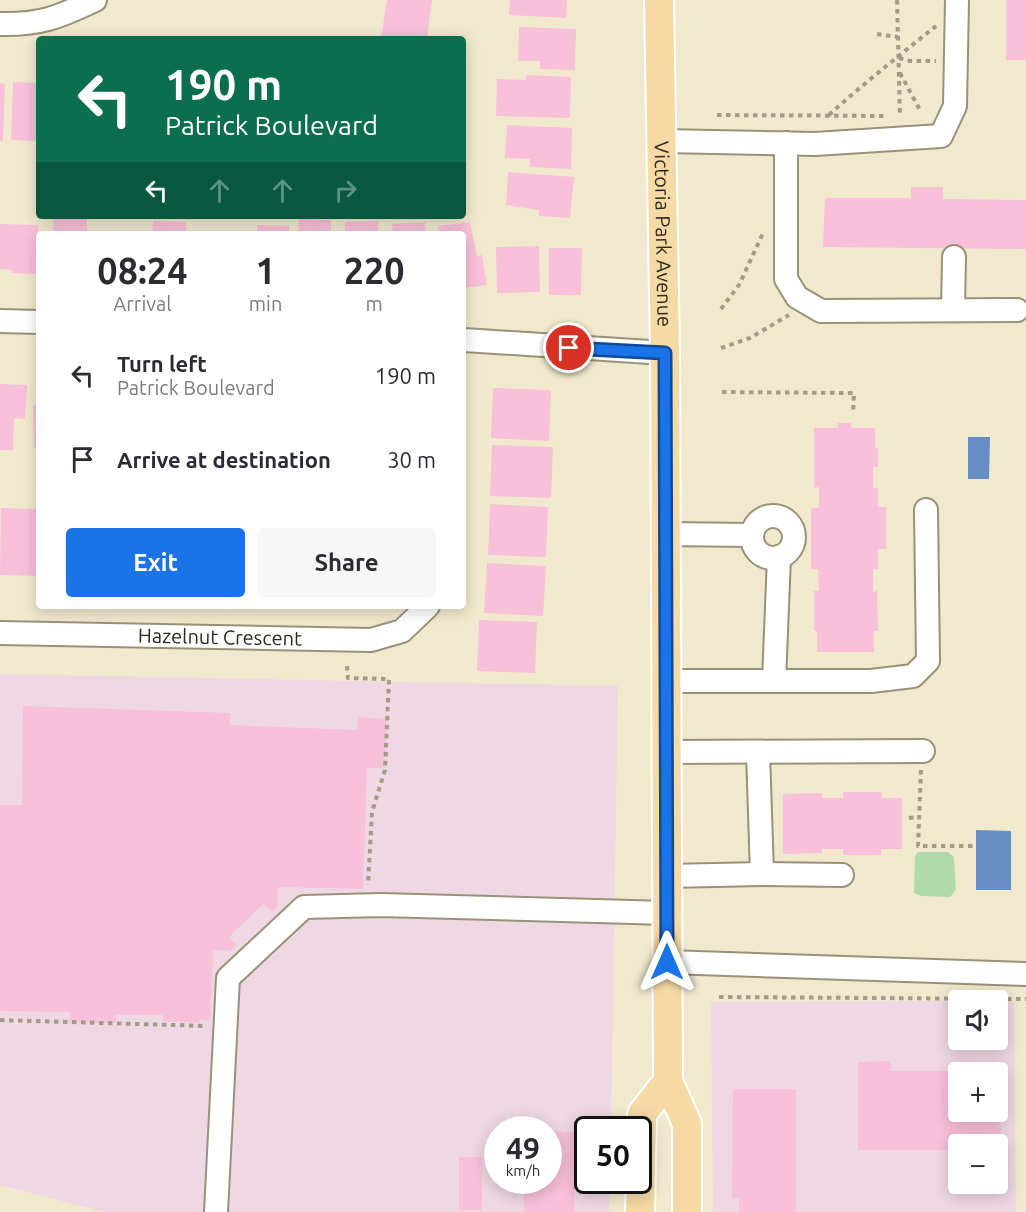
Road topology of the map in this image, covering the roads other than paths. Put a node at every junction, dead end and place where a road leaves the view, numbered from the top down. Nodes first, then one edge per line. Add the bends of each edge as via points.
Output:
1 (95, 0) edge
2 (660, 0) edge
3 (957, 4) edge
4 (0, 24) edge
5 (662, 141) junction
6 (786, 143) junction
7 (954, 256) dead end
8 (953, 310) junction
9 (1017, 310) dead end
10 (0, 321) edge
11 (36, 322) edge
12 (466, 340) edge
13 (665, 353) junction
14 (926, 510) dead end
15 (665, 534) junction
16 (752, 535) junction
17 (779, 557) junction
18 (426, 609) edge
19 (0, 633) edge
20 (666, 681) junction
21 (774, 681) junction
22 (923, 751) road end
23 (667, 752) junction
24 (758, 752) junction
25 (762, 874) junction
26 (842, 875) dead end
27 (667, 876) junction
28 (667, 913) junction
29 (667, 962) junction
30 (1026, 974) edge
31 (668, 1081) junction
32 (216, 1212) edge
33 (640, 1212) edge
34 (687, 1212) edge

1 - 4 street via 54,19
2 - 5 main road, Victoria Park Avenue
3 - 6 street via 955,106 941,136
5 - 6 street
5 - 13 main road, Victoria Park Avenue
6 - 8 street via 786,279 797,297 821,311
7 - 8 street
8 - 9 street
10 - 11 street
12 - 13 street
13 - 15 main road, Victoria Park Avenue
14 - 21 street via 928,661 913,676 871,681
15 - 16 street
15 - 20 main road, Victoria Park Avenue
16 - 17 street via 759,553
16 - 17 street via 757,523 768,516 788,522 793,542
17 - 21 street
18 - 19 street, Hazelnut Crescent via 402,631 371,640
20 - 21 street
20 - 23 main road, Victoria Park Avenue
22 - 24 street
23 - 24 street
23 - 27 main road, Victoria Park Avenue
24 - 25 street
25 - 26 street
25 - 27 street
27 - 28 main road, Victoria Park Avenue
28 - 29 main road, Victoria Park Avenue
28 - 32 street via 381,905 304,907 228,978
29 - 30 street
29 - 31 main road, Victoria Park Avenue
31 - 33 main road via 642,1114
31 - 34 main road, Victoria Park Avenue via 687,1124

